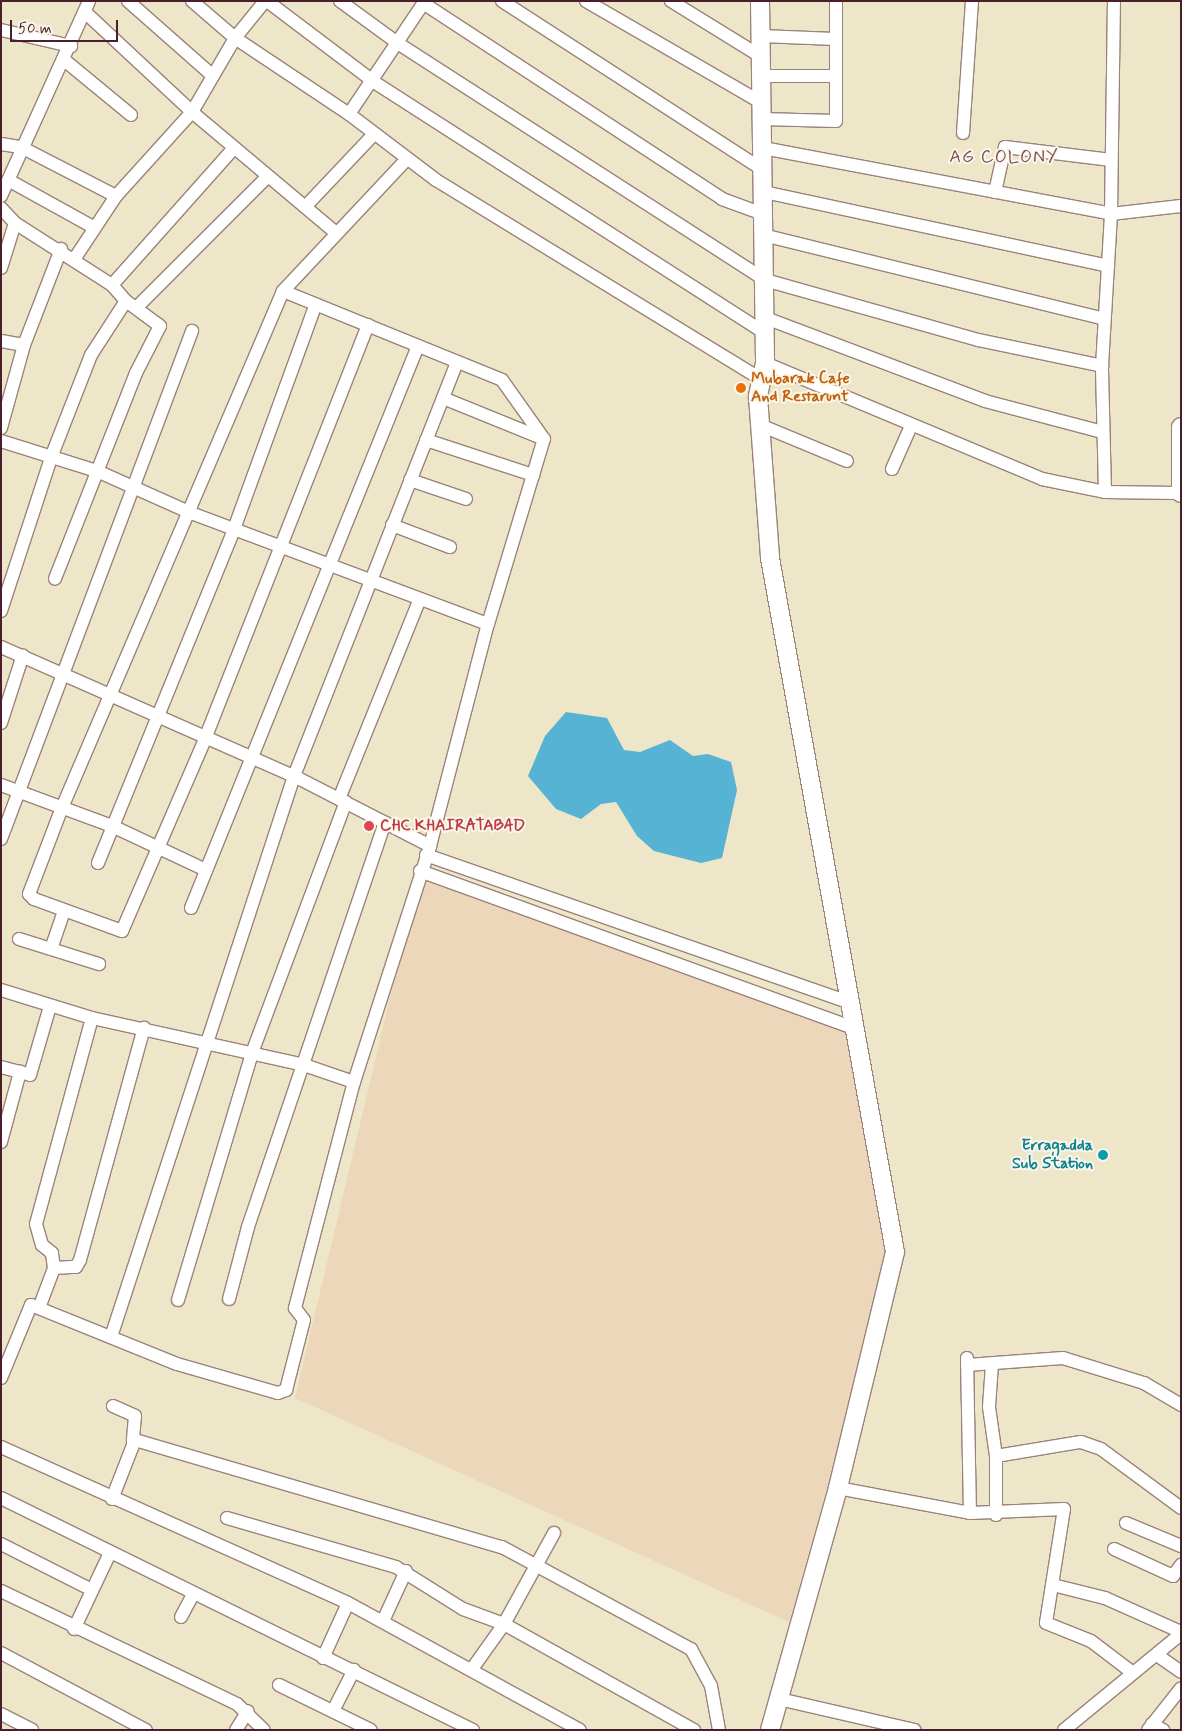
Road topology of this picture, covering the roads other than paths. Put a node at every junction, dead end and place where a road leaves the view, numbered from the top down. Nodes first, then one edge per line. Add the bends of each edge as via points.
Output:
1 (128, 1) edge
2 (192, 1) edge
3 (266, 1) edge
4 (340, 1) edge
5 (502, 1) edge
6 (586, 1) edge
7 (671, 1) edge
8 (760, 1) edge
9 (836, 1) edge
10 (972, 1) edge
11 (1114, 1) edge
12 (424, 2) edge
13 (88, 7) edge
14 (1, 30) edge
15 (761, 36) junction
16 (234, 38) junction
17 (835, 39) junction
18 (398, 44) junction
19 (70, 46) junction
20 (760, 56) junction
21 (63, 59) junction
22 (213, 76) junction
23 (761, 76) junction
24 (835, 76) junction
25 (374, 82) junction
26 (192, 112) junction
27 (763, 112) junction
28 (349, 114) junction
29 (131, 115) dead end
30 (963, 133) dead end
31 (374, 134) junction
32 (1, 144) edge
33 (22, 147) junction
34 (234, 148) junction
35 (763, 148) junction
36 (407, 159) junction
37 (1111, 160) junction
38 (763, 170) junction
39 (268, 176) junction
40 (10, 181) junction
41 (764, 192) junction
42 (995, 192) junction
43 (1, 196) edge
44 (116, 196) junction
45 (1181, 206) edge
46 (305, 207) junction
47 (1, 208) edge
48 (763, 214) junction
49 (1110, 214) junction
50 (15, 223) junction
51 (93, 227) junction
52 (336, 233) junction
53 (763, 235) junction
54 (61, 249) junction
55 (75, 258) junction
56 (1108, 266) junction
57 (1, 268) edge
58 (765, 280) junction
59 (112, 285) junction
60 (283, 290) junction
61 (131, 304) junction
62 (316, 304) junction
63 (1104, 320) junction
64 (763, 325) junction
65 (368, 326) junction
66 (192, 330) dead end
67 (1, 341) edge
68 (24, 345) junction
69 (418, 346) junction
70 (457, 362) junction
71 (1102, 366) junction
72 (763, 371) junction
73 (443, 398) junction
74 (760, 425) junction
75 (911, 426) junction
76 (1181, 427) edge
77 (1, 428) edge
78 (1102, 432) junction
79 (544, 439) junction
80 (426, 440) junction
81 (1, 441) edge
82 (52, 455) junction
83 (847, 462) dead end
84 (892, 469) dead end
85 (97, 471) junction
86 (533, 475) junction
87 (410, 480) junction
88 (134, 486) junction
89 (1105, 492) junction
90 (1179, 493) edge
91 (466, 499) dead end
92 (191, 513) junction
93 (392, 525) junction
94 (234, 529) junction
95 (282, 546) junction
96 (450, 547) dead end
97 (329, 566) junction
98 (55, 579) dead end
99 (369, 582) junction
100 (420, 599) junction
101 (1, 610) edge
102 (488, 624) junction
103 (1, 647) edge
104 (23, 655) junction
105 (65, 674) junction
106 (111, 695) junction
107 (161, 715) junction
108 (1, 723) edge
109 (206, 737) junction
110 (252, 758) junction
111 (294, 776) junction
112 (1, 785) edge
113 (18, 793) junction
114 (343, 801) junction
115 (61, 810) junction
116 (385, 823) junction
117 (112, 826) junction
118 (1, 839) edge
119 (160, 848) junction
120 (428, 850) junction
121 (98, 863) dead end
122 (206, 870) junction
123 (420, 871) junction
124 (191, 908) dead end
125 (64, 911) junction
126 (19, 939) dead end
127 (51, 949) junction
128 (733, 962) junction
129 (98, 964) dead end
130 (724, 981) junction
131 (1, 990) edge
132 (848, 1002) junction
133 (50, 1006) junction
134 (92, 1018) junction
135 (852, 1027) junction
136 (144, 1028) junction
137 (207, 1041) junction
138 (252, 1053) junction
139 (304, 1065) junction
140 (1, 1067) edge
141 (20, 1072) junction
142 (354, 1082) junction
143 (1, 1142) edge
144 (54, 1268) junction
145 (229, 1299) dead end
146 (178, 1300) dead end
147 (39, 1308) junction
148 (111, 1337) junction
149 (992, 1364) junction
150 (1, 1378) edge
151 (1181, 1405) edge
152 (113, 1406) dead end
153 (133, 1441) junction
154 (1, 1447) edge
155 (996, 1456) junction
156 (838, 1488) junction
157 (1, 1498) edge
158 (112, 1499) junction
159 (1181, 1508) edge
160 (970, 1513) junction
161 (996, 1515) junction
162 (227, 1518) dead end
163 (1126, 1523) dead end
164 (554, 1533) dead end
165 (1, 1544) edge
166 (1181, 1546) edge
167 (1114, 1549) dead end
168 (110, 1552) junction
169 (537, 1565) junction
170 (1181, 1565) edge
171 (406, 1571) junction
172 (1053, 1585) junction
173 (92, 1590) junction
174 (1, 1591) edge
175 (193, 1594) junction
176 (348, 1603) junction
177 (181, 1617) dead end
178 (383, 1621) junction
179 (504, 1624) junction
180 (74, 1629) junction
181 (1181, 1633) edge
182 (1, 1653) edge
183 (1157, 1655) junction
184 (323, 1658) junction
185 (354, 1670) junction
186 (472, 1670) junction
187 (1181, 1672) edge
188 (1133, 1673) junction
189 (279, 1685) dead end
190 (1181, 1688) edge
191 (778, 1699) junction
192 (334, 1709) junction
193 (248, 1711) junction
194 (1, 1714) edge
195 (1154, 1728) edge
196 (32, 1730) edge
197 (146, 1730) edge
198 (236, 1730) edge
199 (264, 1730) edge
200 (370, 1730) edge
201 (473, 1730) edge
202 (580, 1730) edge
203 (694, 1730) edge
204 (720, 1730) edge
205 (770, 1730) edge
206 (914, 1730) edge
207 (1064, 1730) edge

1 - 22 street
2 - 16 street
3 - 16 street
3 - 25 street
4 - 18 street
5 - 38 street
6 - 27 street
7 - 20 street
8 - 15 street
9 - 17 street
10 - 30 street
11 - 37 street
12 - 18 street
12 - 48 street via 722,199
13 - 19 street
13 - 26 street
14 - 19 street
15 - 17 street
15 - 20 street
16 - 22 street
16 - 28 street
17 - 24 street
18 - 25 street
18 - 58 street
19 - 21 street
20 - 23 street
21 - 29 street
21 - 33 street
22 - 26 street
23 - 24 street
23 - 27 street
24 - 27 street via 836,121
25 - 28 street
25 - 64 street
26 - 34 street
26 - 44 street
27 - 35 street
28 - 31 street
31 - 36 street
31 - 46 street
32 - 33 street
33 - 40 street
33 - 44 street
34 - 39 street
34 - 59 street
35 - 38 street
35 - 42 street
36 - 52 street
36 - 72 street
37 - 42 street via 1005,147
37 - 49 street
38 - 41 street
39 - 46 street
39 - 61 street
40 - 43 street
40 - 51 street
41 - 48 street
41 - 56 street
42 - 49 street
44 - 51 street
45 - 49 street
46 - 52 street
47 - 50 street
48 - 53 street
49 - 56 street
50 - 54 street
50 - 57 street
51 - 55 street
52 - 60 street
53 - 58 street
53 - 63 street
54 - 55 street
54 - 68 street
55 - 59 street
56 - 63 street
58 - 64 street
58 - 71 street via 978,340
59 - 61 street
60 - 62 street
60 - 92 street
61 - 82 street via 92,355
61 - 85 street via 160,326 136,373
62 - 65 street
62 - 94 street
63 - 71 street
64 - 72 street
64 - 78 street via 985,402
65 - 69 street
65 - 95 street
66 - 88 street
67 - 68 street
68 - 77 street
69 - 70 street
69 - 97 street
70 - 73 street
70 - 79 street via 502,380
71 - 78 street
72 - 74 street
72 - 75 street
73 - 79 street
73 - 80 street
74 - 83 street
74 - 132 street via 770,558
75 - 84 street
75 - 89 street via 1042,479
76 - 90 street
78 - 89 street
79 - 86 street
80 - 86 street
80 - 87 street
81 - 82 street
82 - 85 street
82 - 101 street
85 - 88 street
85 - 98 street
86 - 102 street
87 - 91 street
87 - 93 street
88 - 92 street
88 - 105 street
89 - 90 street
92 - 94 street
92 - 106 street
93 - 96 street
93 - 99 street
94 - 95 street
94 - 107 street
95 - 97 street
95 - 109 street
97 - 99 street
97 - 110 street
99 - 100 street
99 - 111 street
100 - 102 street
100 - 114 street
102 - 120 street
103 - 104 street
104 - 105 street
104 - 108 street
105 - 106 street
105 - 113 street
106 - 107 street
106 - 115 street
107 - 109 street
107 - 117 street
109 - 110 street
109 - 119 street
110 - 111 street
110 - 122 street
111 - 114 street
111 - 137 street
112 - 113 street
113 - 115 street
113 - 118 street
114 - 116 street
114 - 138 street
115 - 117 street
115 - 125 street via 29,894
116 - 120 street
116 - 139 street
117 - 119 street
117 - 121 street
119 - 122 street
119 - 125 street via 122,931
120 - 123 street
120 - 128 street
122 - 124 street
123 - 130 street
123 - 142 street
125 - 127 street
126 - 127 street
127 - 129 street
128 - 130 street
128 - 132 street
130 - 135 street
131 - 133 street
132 - 135 street
133 - 134 street
133 - 141 street via 30,1075
134 - 136 street
134 - 144 street via 36,1224 42,1245 52,1253
135 - 156 street via 895,1252
136 - 137 street
136 - 144 street via 80,1260 76,1267
137 - 138 street
137 - 148 street
138 - 139 street
138 - 146 street
139 - 142 street
139 - 145 street via 248,1227
140 - 141 street
141 - 143 street
142 - 148 street via 295,1308 304,1320 284,1392 177,1364
144 - 147 street
147 - 148 street
147 - 150 street via 27,1306
149 - 151 street via 1062,1358 1144,1383
149 - 155 street via 989,1406
149 - 160 street via 968,1361
152 - 153 street via 135,1416
153 - 158 street
153 - 169 street via 502,1547
154 - 158 street
155 - 159 street via 1081,1442 1101,1449
155 - 161 street
156 - 160 street
156 - 191 street
157 - 168 street
158 - 176 street
160 - 161 street
161 - 172 street via 1065,1510
162 - 171 street
163 - 166 street
164 - 169 street
165 - 173 street
167 - 170 street via 1173,1576
168 - 173 street
168 - 175 street
169 - 179 street
169 - 204 street via 691,1649 711,1686
171 - 178 street
171 - 179 street via 462,1608
172 - 181 street via 1105,1598
172 - 188 street via 1047,1624 1091,1641
173 - 180 street
174 - 180 street
175 - 177 street
175 - 184 street
176 - 178 street
176 - 184 street
178 - 186 street
179 - 186 street
179 - 203 street
180 - 193 street
181 - 183 street
182 - 197 street
183 - 187 street
183 - 188 street
184 - 185 street
185 - 192 street
185 - 201 street
186 - 202 street
188 - 207 street
189 - 192 street
190 - 195 street
191 - 205 street
191 - 206 street
192 - 200 street
193 - 198 street
193 - 199 street
194 - 196 street

